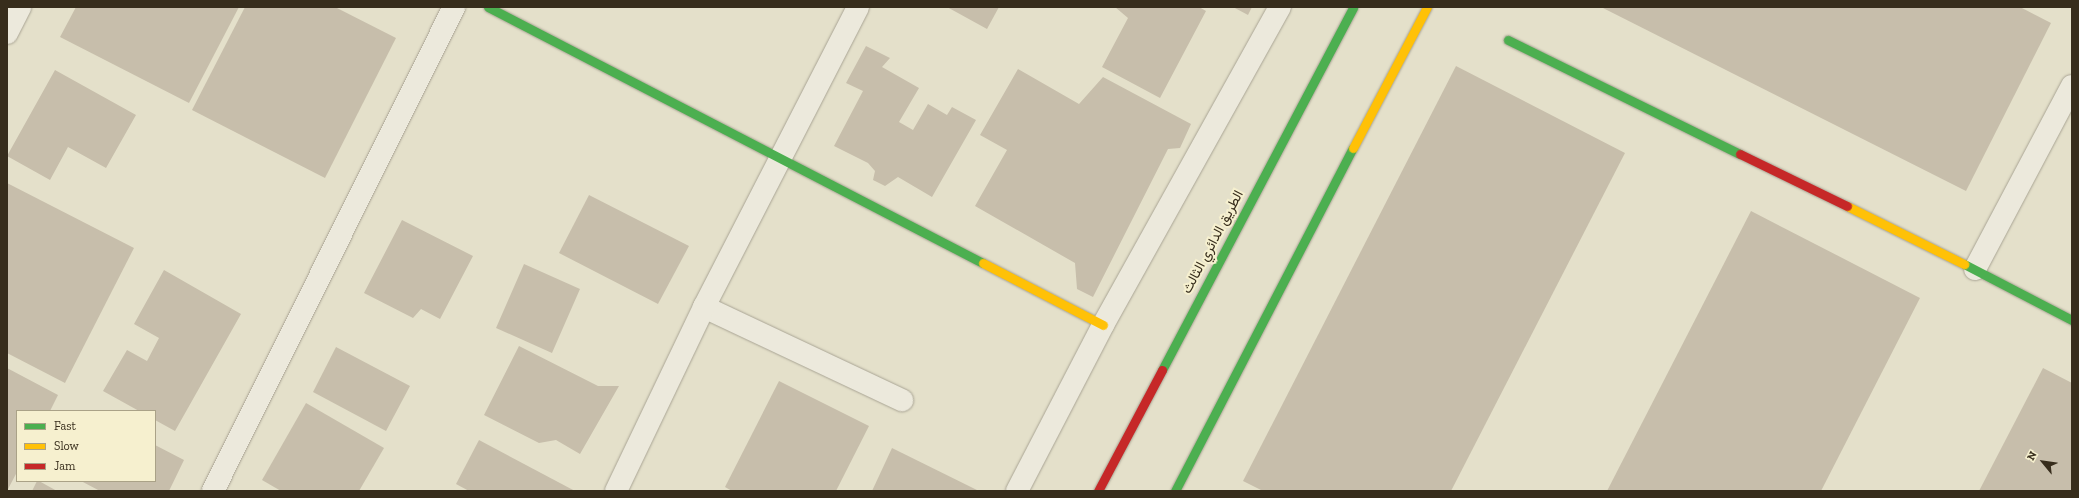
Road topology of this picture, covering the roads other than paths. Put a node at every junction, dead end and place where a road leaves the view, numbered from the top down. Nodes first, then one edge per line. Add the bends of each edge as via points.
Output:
1 (20, 7) edge
2 (454, 7) edge
3 (488, 7) edge
4 (858, 7) edge
5 (1280, 7) edge
6 (1354, 7) edge
7 (1427, 7) edge
8 (7, 33) edge
9 (1508, 40) dead end
10 (2072, 86) edge
11 (779, 159) junction
12 (1975, 269) junction
13 (704, 306) junction
14 (2072, 320) edge
15 (1103, 325) junction
16 (902, 400) dead end
17 (213, 491) edge
18 (616, 491) edge
19 (1017, 491) edge
20 (1098, 491) edge
21 (1175, 491) edge

1 - 8 street
2 - 17 street
3 - 11 main road
4 - 11 street
5 - 15 street
6 - 20 main road, الطريق الدائري الثالث
7 - 21 main road
9 - 12 main road
10 - 12 street
11 - 13 street
11 - 15 main road
12 - 14 main road
13 - 16 street
13 - 18 street
15 - 19 street

